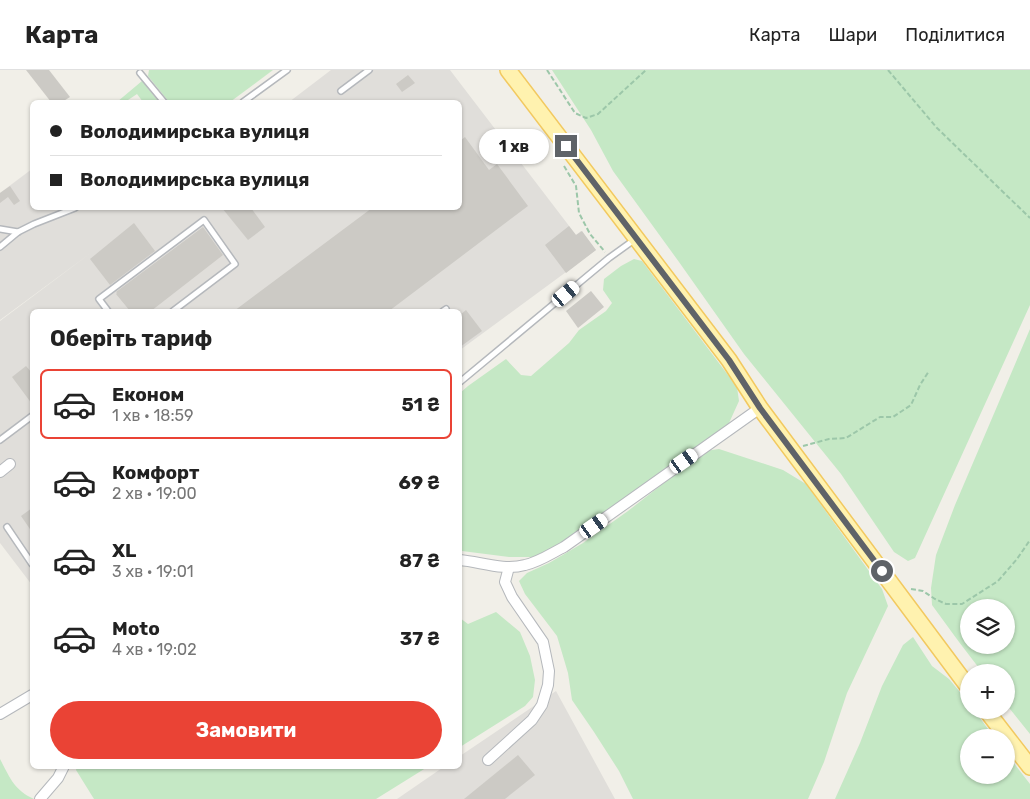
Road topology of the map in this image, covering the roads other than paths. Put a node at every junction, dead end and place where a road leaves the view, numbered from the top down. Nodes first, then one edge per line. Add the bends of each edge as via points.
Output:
1 (287, 70) edge
2 (369, 70) edge
3 (508, 70) edge
4 (140, 73) dead end
5 (341, 91) dead end
6 (162, 100) edge
7 (246, 100) edge
8 (70, 210) edge
9 (0, 229) edge
10 (18, 232) junction
11 (636, 238) junction
12 (0, 247) edge
13 (106, 309) edge
14 (175, 309) edge
15 (462, 380) edge
16 (760, 408) junction
17 (30, 418) edge
18 (0, 440) edge
19 (10, 464) dead end
20 (0, 472) edge
21 (7, 527) dead end
22 (462, 560) edge
23 (30, 561) edge
24 (509, 567) junction
25 (960, 676) edge
26 (30, 696) edge
27 (0, 714) edge
28 (993, 719) edge
29 (488, 760) dead end
30 (1030, 767) edge
31 (62, 769) edge
32 (40, 799) edge

1 - 7 lane
2 - 5 lane
3 - 11 main road
4 - 6 lane
8 - 10 lane
9 - 10 lane
10 - 12 lane
11 - 15 lane
11 - 16 main road via 729,360
13 - 14 lane via 99,299 204,220 236,264
16 - 24 street via 564,547 539,560
16 - 25 main road
17 - 18 lane
19 - 20 street
21 - 23 lane
22 - 24 street
24 - 29 street via 506,582 512,597 543,642 549,671 548,685 542,705 532,720
26 - 27 street
28 - 30 main road
31 - 32 street

